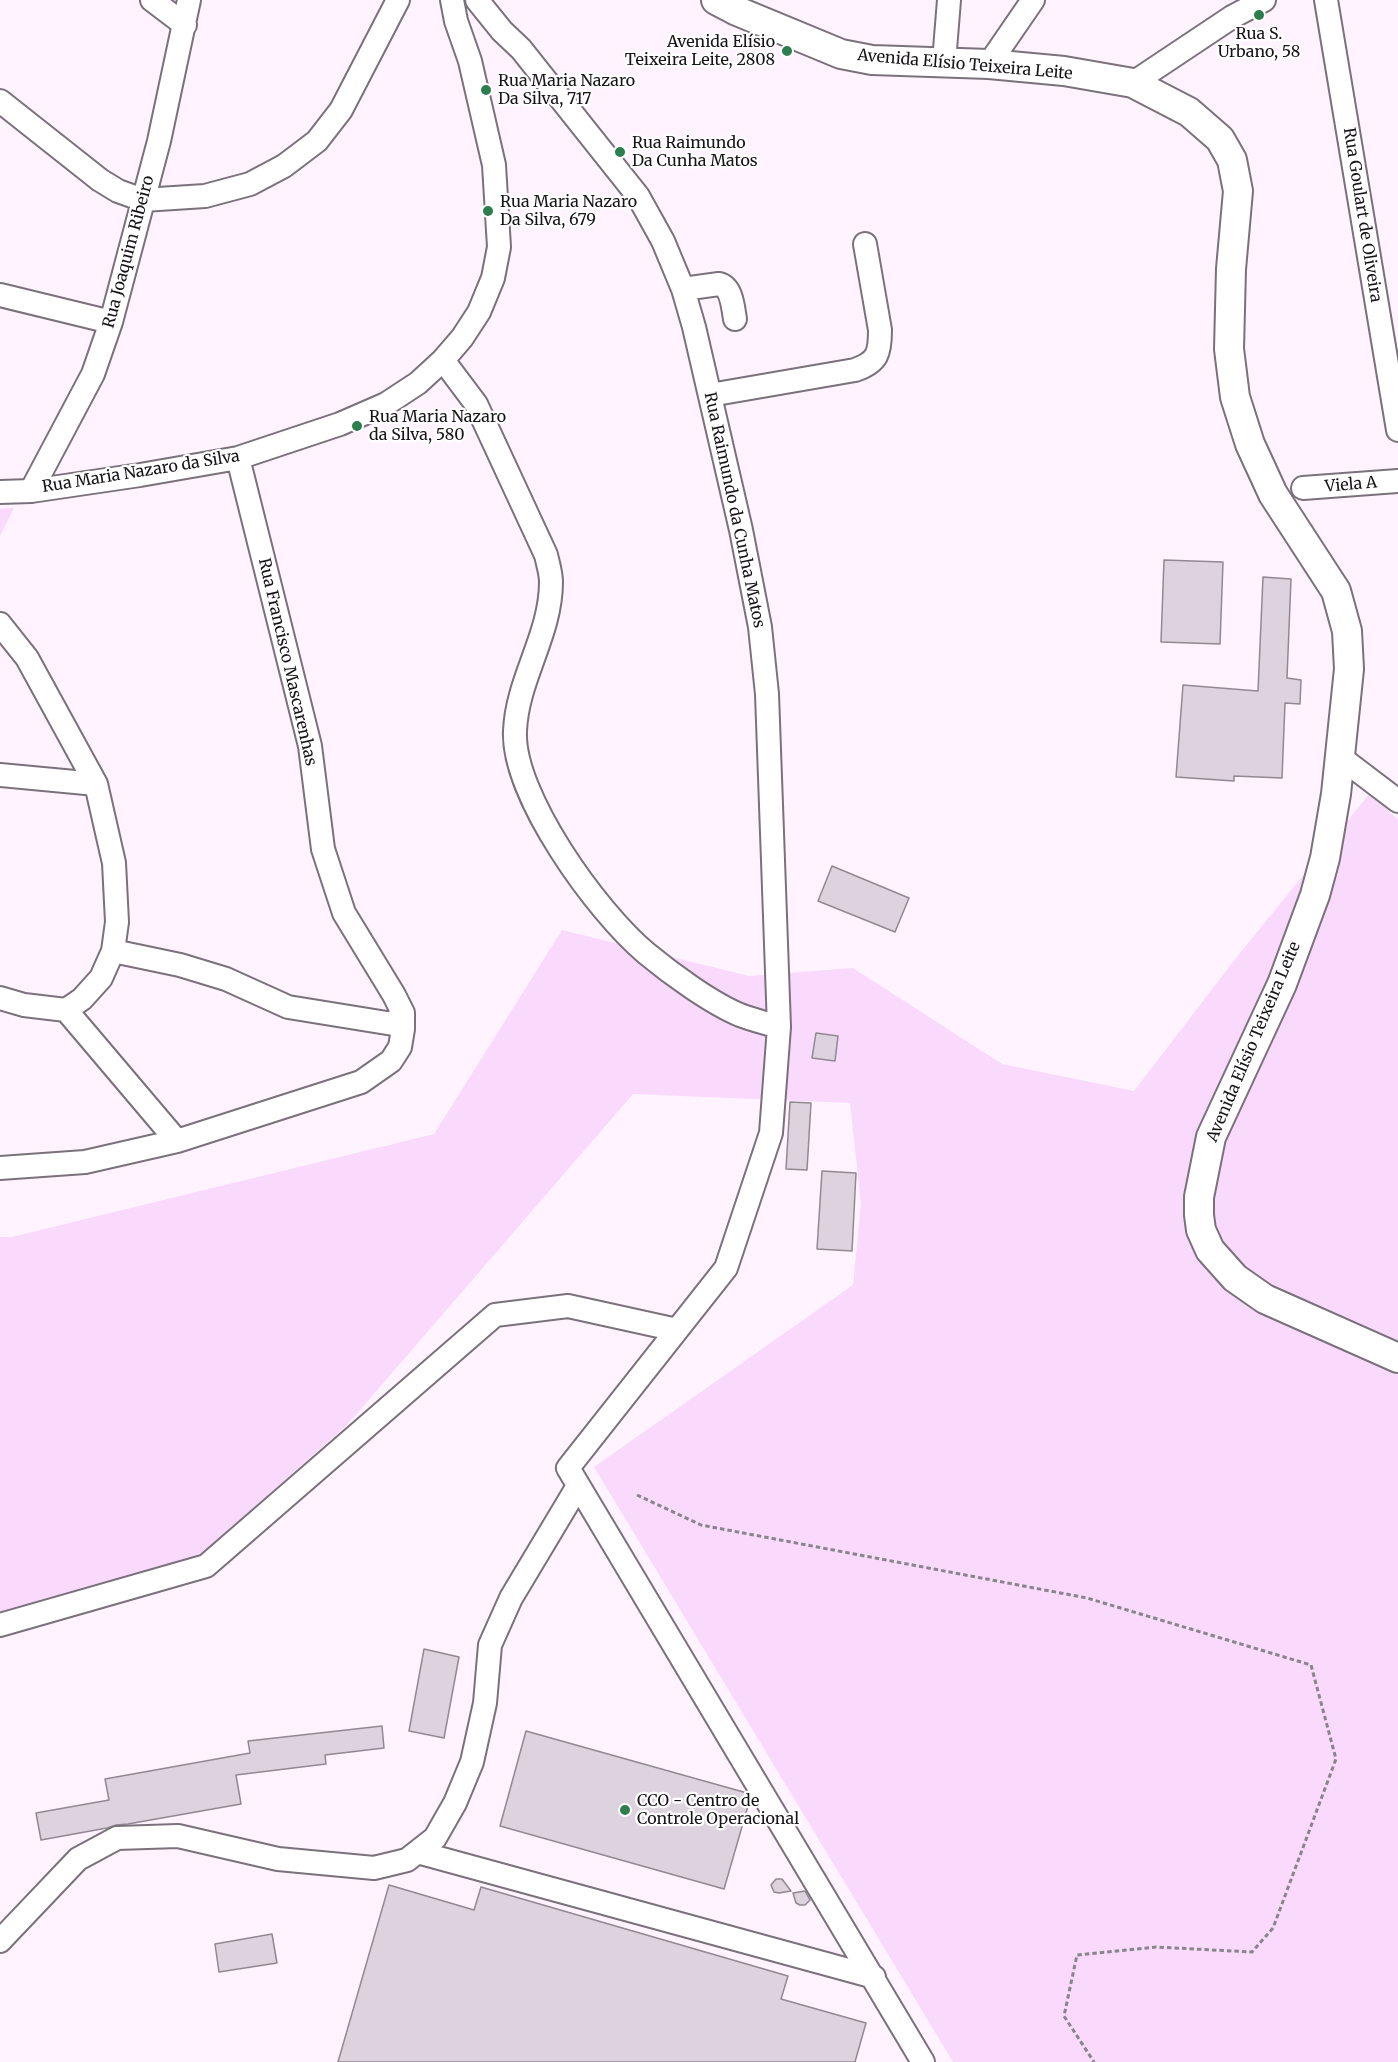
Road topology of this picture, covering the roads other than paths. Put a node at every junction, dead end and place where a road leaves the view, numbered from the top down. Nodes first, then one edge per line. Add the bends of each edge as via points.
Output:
1 (153, 0) edge
2 (189, 0) edge
3 (398, 0) edge
4 (452, 0) edge
5 (949, 0) edge
6 (1033, 0) edge
7 (1264, 0) edge
8 (1326, 0) edge
9 (489, 3) edge
10 (731, 4) edge
11 (1236, 9) edge
12 (185, 25) junction
13 (471, 61) junction
14 (944, 62) junction
15 (989, 64) junction
16 (1133, 83) junction
17 (0, 101) edge
18 (143, 200) junction
19 (865, 244) dead end
20 (683, 289) junction
21 (0, 295) edge
22 (735, 319) dead end
23 (111, 322) junction
24 (443, 360) junction
25 (710, 395) junction
26 (1398, 430) edge
27 (238, 458) junction
28 (1398, 481) edge
29 (1303, 488) dead end
30 (31, 490) junction
31 (0, 492) edge
32 (0, 624) edge
33 (1340, 757) junction
34 (0, 775) edge
35 (96, 784) junction
36 (1398, 801) edge
37 (113, 951) junction
38 (0, 998) edge
39 (66, 1010) junction
40 (403, 1021) junction
41 (779, 1027) junction
42 (177, 1141) junction
43 (0, 1168) edge
44 (677, 1330) junction
45 (1398, 1358) edge
46 (578, 1486) junction
47 (0, 1625) edge
48 (417, 1852) junction
49 (0, 1941) edge
50 (874, 1977) junction
51 (923, 2062) edge

1 - 12 street
2 - 12 street, Rua Joaquim Ribeiro
3 - 18 street via 341,110 316,141 284,166 250,184 205,196
4 - 13 street, Rua Maria Nazaro da Silva
5 - 14 street
6 - 15 street
7 - 11 street
8 - 26 street, Rua Goulart de Oliveira
9 - 13 street, Rua Maria Nazaro da Silva via 475,36
9 - 20 street, Rua Raimundo da Cunha Matos via 638,196
10 - 14 main road, Avenida Elísio Teixeira Leite via 841,54 872,60
11 - 16 street
12 - 18 street, Rua Joaquim Ribeiro
13 - 24 street, Rua Maria Nazaro da Silva via 494,165 499,247 493,278 479,312
14 - 15 main road, Avenida Elísio Teixeira Leite
15 - 16 main road, Avenida Elísio Teixeira Leite
16 - 33 main road, Avenida Elísio Teixeira Leite via 1189,112 1220,138 1232,160 1239,191 1231,269 1229,349 1235,398 1273,494 1336,591 1347,631 1349,669
17 - 18 street via 100,180
18 - 23 street, Rua Joaquim Ribeiro
19 - 25 street via 880,330 877,357 868,366
20 - 22 street via 725,285
20 - 25 street, Rua Raimundo da Cunha Matos
21 - 23 street
23 - 30 street, Rua Joaquim Ribeiro via 93,374
24 - 27 street, Rua Maria Nazaro da Silva via 386,404 340,424
24 - 41 street via 476,404 546,555 552,580 549,613 518,708 515,733 528,790 562,853 610,916 645,952 732,1011
25 - 41 street, Rua Raimundo da Cunha Matos via 760,627 767,694
27 - 30 street, Rua Maria Nazaro da Silva
27 - 40 street, Rua Francisco Mascarenhas via 310,746 323,849 332,881 351,928 394,995
28 - 29 street, Viela A
30 - 31 street, Rua Maria Nazaro da Silva
32 - 35 street via 27,658
33 - 36 street
33 - 45 main road, Avenida Elísio Teixeira Leite via 1325,858 1315,895 1282,984 1211,1137 1199,1215 1210,1250 1235,1278 1265,1299
34 - 35 street
35 - 37 street via 114,863 117,922
37 - 39 street via 101,978
37 - 40 street via 226,979 288,1007 393,1024
38 - 39 street
39 - 42 street
40 - 42 street via 400,1047 390,1061 361,1082
41 - 44 street, Rua Raimundo da Cunha Matos via 771,1132 726,1268
42 - 43 street via 84,1162
44 - 46 street, Rua Raimundo da Cunha Matos via 568,1468
44 - 47 street via 568,1306 495,1315 206,1566
46 - 48 street via 511,1598 490,1645 485,1703 472,1762 435,1838
46 - 50 street
48 - 49 street via 407,1860 374,1868 278,1858 178,1836 117,1838 78,1859
48 - 50 street
50 - 51 street

